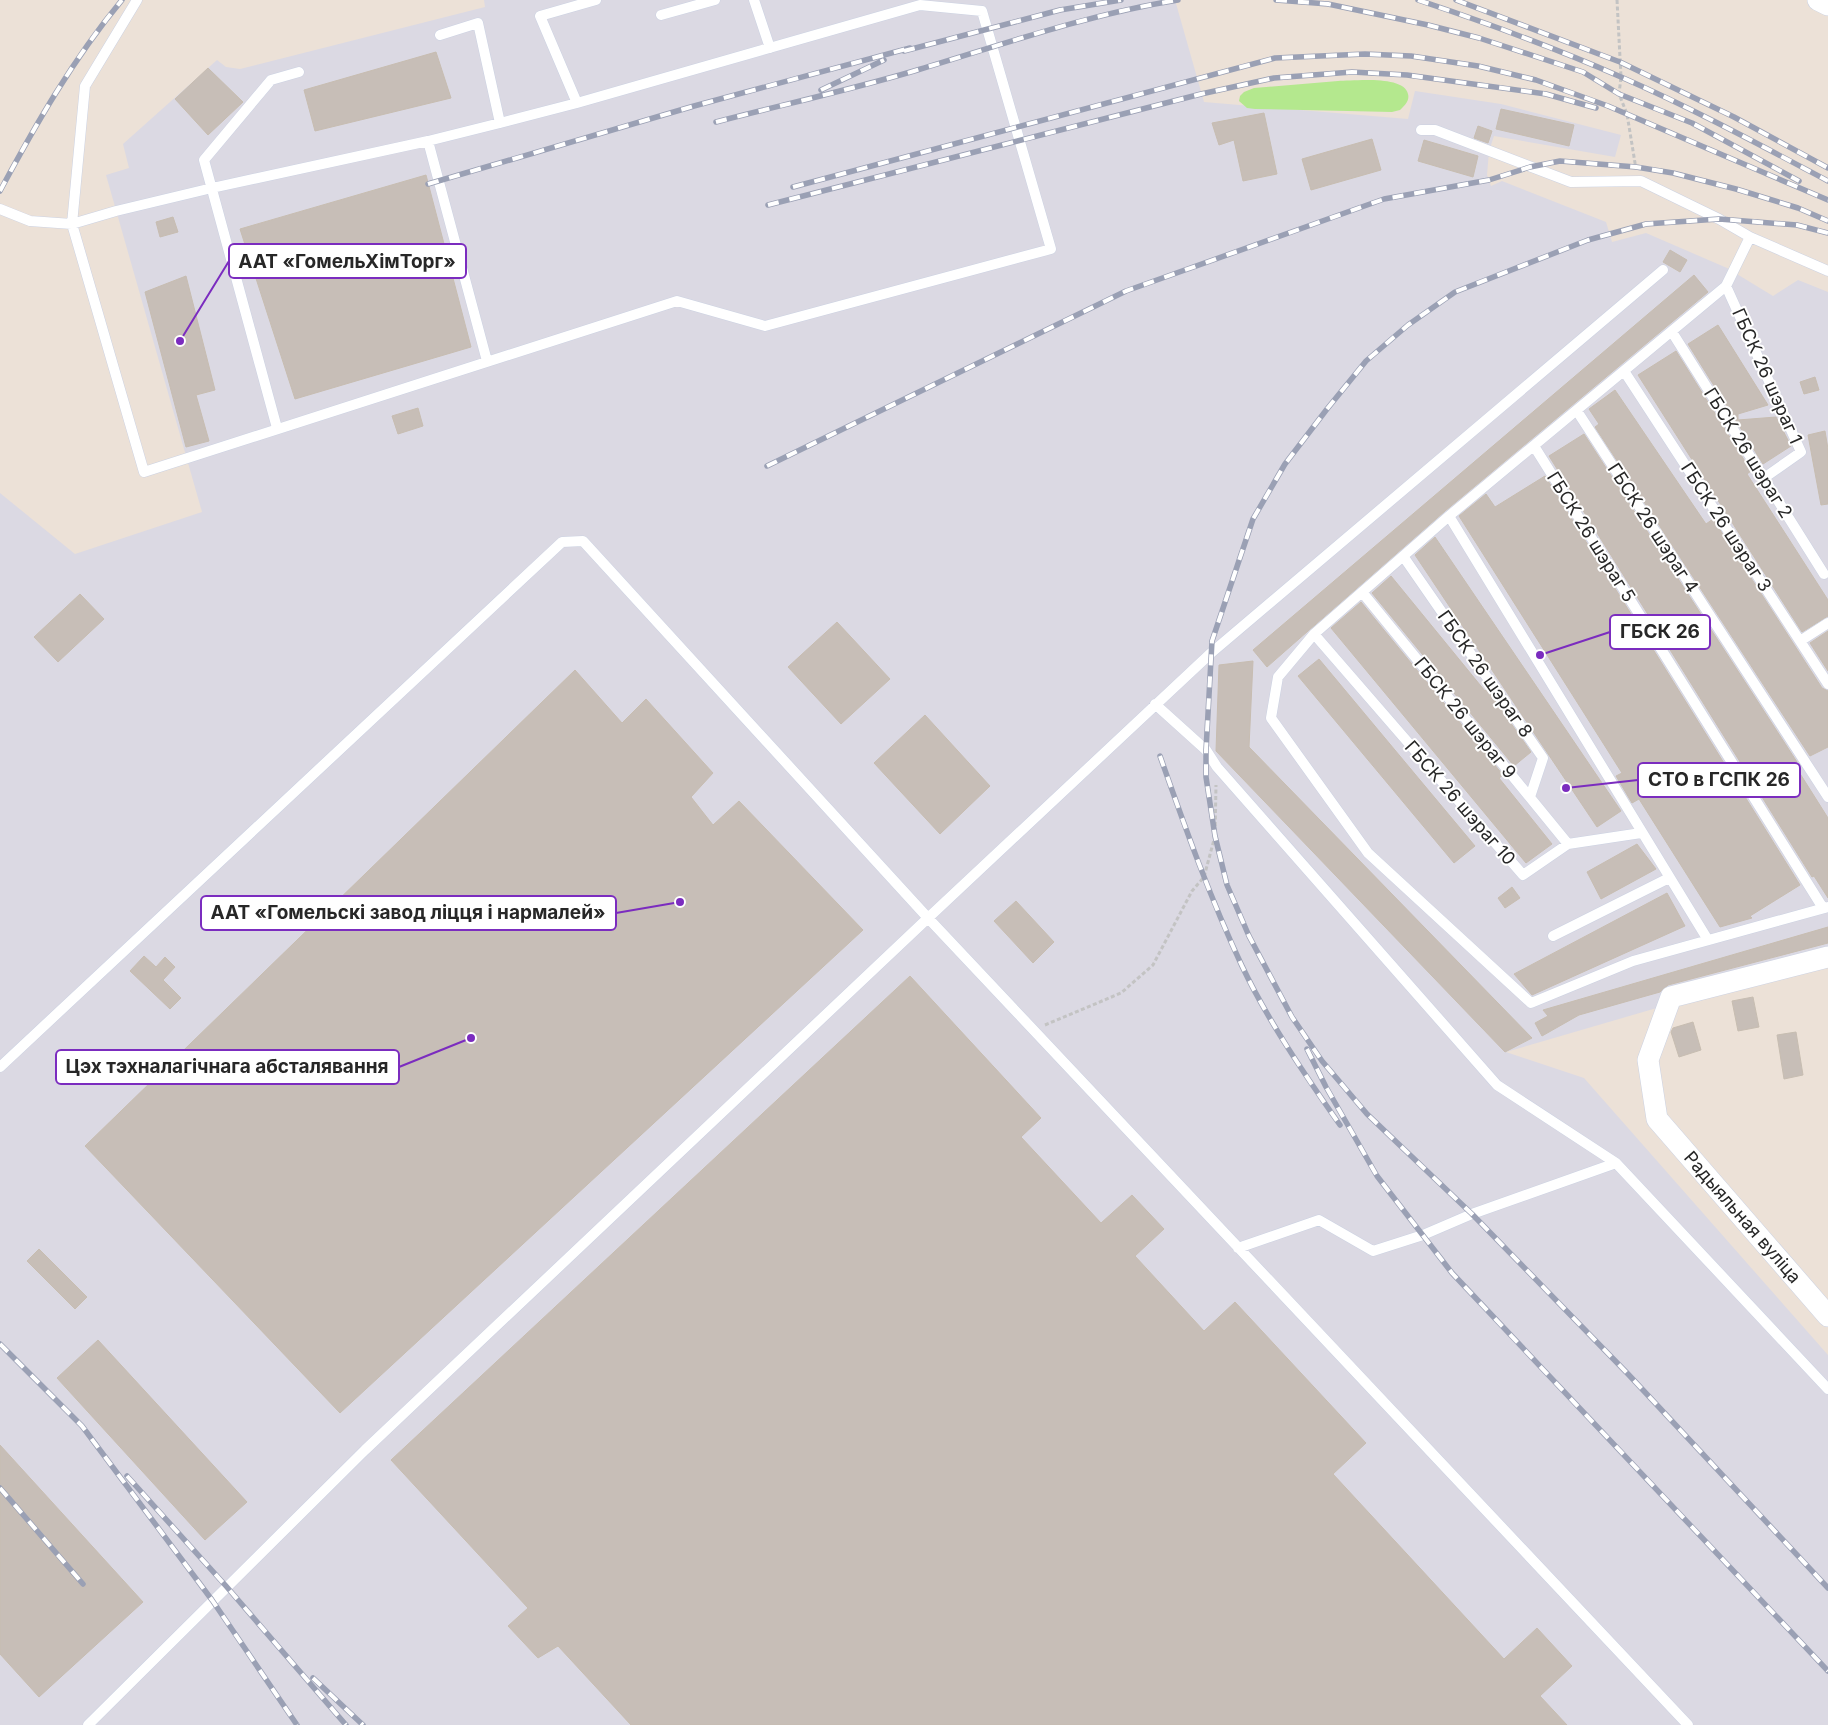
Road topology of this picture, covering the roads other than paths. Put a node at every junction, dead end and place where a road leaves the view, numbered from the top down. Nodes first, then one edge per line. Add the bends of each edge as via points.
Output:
1 (136, 0) edge
2 (596, 0) edge
3 (715, 0) edge
4 (754, 0) edge
5 (1818, 0) edge
6 (1828, 5) edge
7 (661, 15) dead end
8 (440, 35) dead end
9 (770, 48) junction
10 (299, 72) dead end
11 (577, 103) junction
12 (500, 123) junction
13 (1422, 130) dead end
14 (428, 141) junction
15 (212, 188) junction
16 (0, 208) edge
17 (72, 224) junction
18 (1750, 237) junction
19 (1663, 270) dead end
20 (1828, 271) edge
21 (1726, 286) junction
22 (1672, 332) junction
23 (487, 361) junction
24 (1624, 371) junction
25 (1576, 411) junction
26 (277, 428) junction
27 (1534, 446) junction
28 (1764, 478) junction
29 (1449, 516) junction
30 (1403, 556) junction
31 (1824, 574) dead end
32 (1362, 592) junction
33 (1828, 623) edge
34 (1314, 634) junction
35 (1800, 641) junction
36 (1828, 684) edge
37 (1154, 704) junction
38 (1530, 797) junction
39 (1828, 797) edge
40 (1641, 833) junction
41 (1568, 844) junction
42 (1669, 878) junction
43 (1825, 908) edge
44 (928, 918) junction
45 (1553, 936) dead end
46 (1708, 940) junction
47 (1828, 957) edge
48 (0, 1068) edge
49 (1616, 1163) junction
50 (1238, 1248) junction
51 (1828, 1316) edge
52 (1828, 1389) edge
53 (95, 1723) edge
54 (1688, 1725) edge

1 - 17 lane via 84,86
2 - 11 lane via 540,16
3 - 7 lane
4 - 9 lane
5 - 6 street
8 - 12 lane via 478,23
9 - 11 lane
9 - 23 lane via 920,5 982,11 1051,249 765,326 677,301
10 - 15 lane via 271,80 204,160
11 - 12 lane
12 - 14 lane
13 - 18 lane via 1436,130 1571,182 1641,181
14 - 15 lane
14 - 23 lane
15 - 17 lane
15 - 26 lane
16 - 17 lane via 30,221
17 - 26 lane via 144,472
18 - 20 lane
18 - 21 lane
19 - 37 lane
21 - 22 lane
21 - 28 lane, ГБСК 26 шэраг 1 via 1801,452
22 - 24 lane
22 - 28 lane, ГБСК 26 шэраг 2
23 - 26 lane
24 - 25 lane
24 - 35 lane, ГБСК 26 шэраг 3
25 - 27 lane
25 - 39 lane, ГБСК 26 шэраг 4
27 - 29 lane
27 - 43 lane, ГБСК 26 шэраг 5
28 - 31 lane, ГБСК 26 шэраг 2
29 - 30 lane
29 - 40 lane
30 - 32 lane
30 - 38 lane, ГБСК 26 шэраг 8 via 1543,758
32 - 34 lane
32 - 38 lane, ГБСК 26 шэраг 9
33 - 35 lane
34 - 41 lane, ГБСК 26 шэраг 10 via 1523,875
34 - 46 lane via 1278,677 1271,718 1368,853 1532,1003 1633,961
35 - 36 lane, ГБСК 26 шэраг 3
37 - 44 lane
37 - 49 lane via 1206,750 1217,768 1497,1084
38 - 41 lane, ГБСК 26 шэраг 9
40 - 41 lane, ГБСК 26 шэраг 10
40 - 42 lane
42 - 45 lane
42 - 46 lane
43 - 46 lane
44 - 48 lane via 583,541 562,542
44 - 50 lane
44 - 53 lane via 365,1450
47 - 51 street, Радыяльная вуліца via 1670,997 1648,1060 1657,1119
49 - 50 lane via 1372,1251 1319,1220
49 - 52 lane
50 - 54 lane

